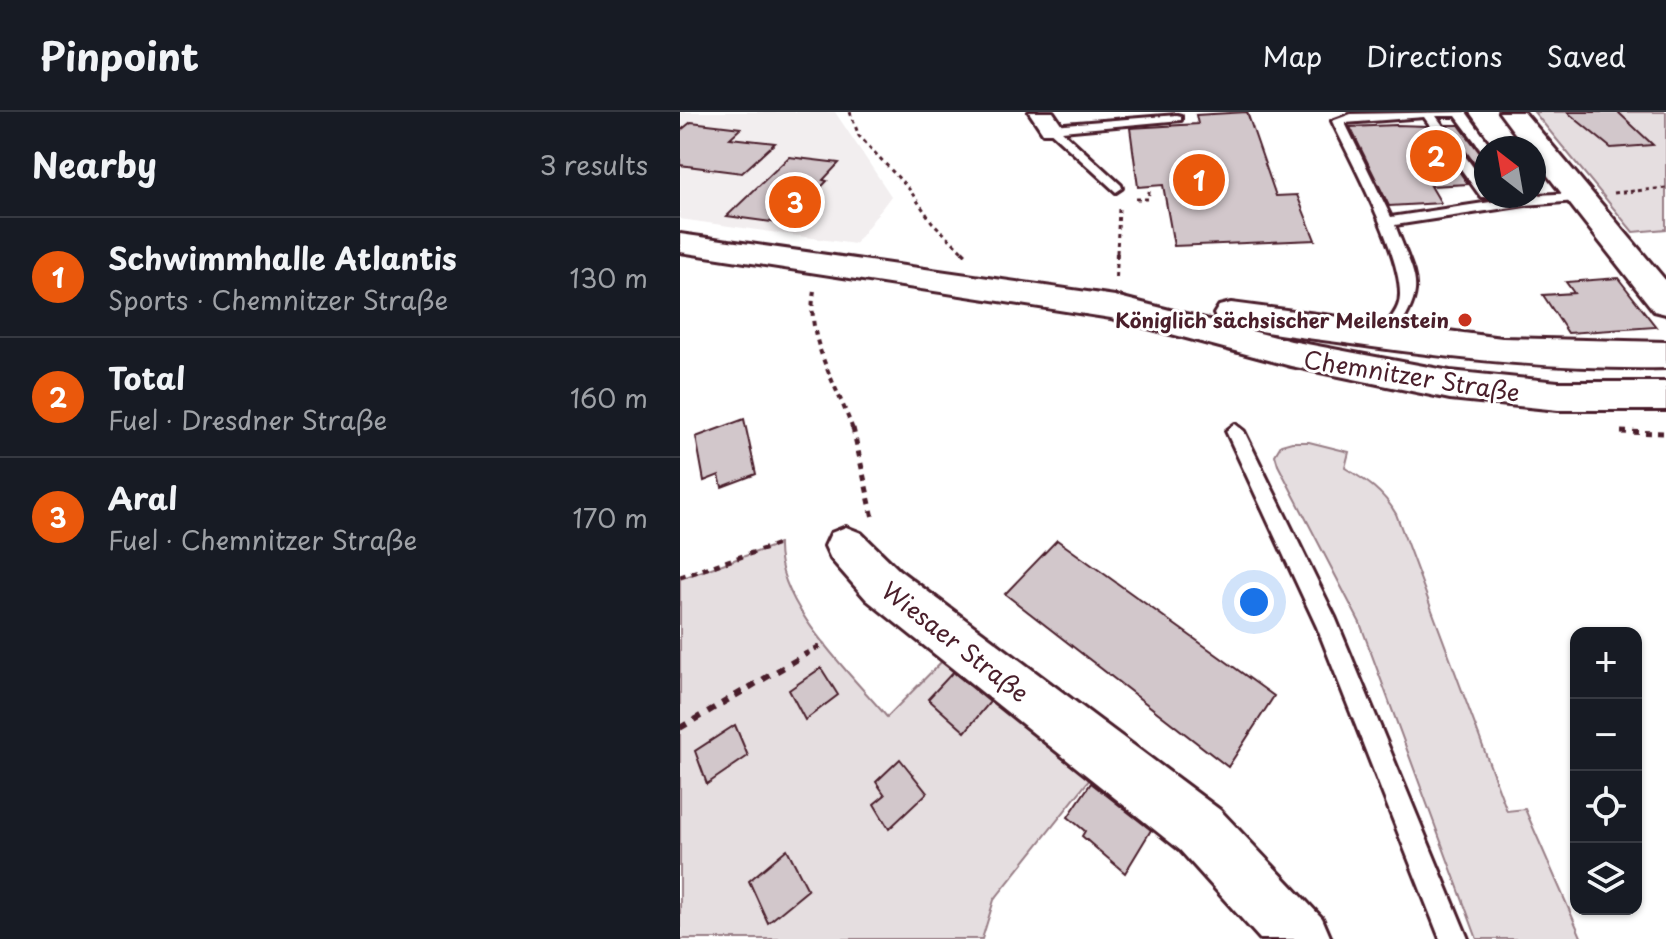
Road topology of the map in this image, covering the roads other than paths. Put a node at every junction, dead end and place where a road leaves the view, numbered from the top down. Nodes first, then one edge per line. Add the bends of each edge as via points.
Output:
1 (1511, 112) edge
2 (1461, 113) edge
3 (1428, 114) junction
4 (1177, 118) dead end
5 (1046, 120) edge
6 (1477, 136) edge
7 (1474, 177) edge
8 (1116, 188) road end
9 (1577, 197) junction
10 (1546, 198) edge
11 (1474, 202) edge
12 (1387, 222) junction
13 (680, 243) edge
14 (1666, 303) edge
15 (1115, 307) junction
16 (1385, 337) junction
17 (1666, 355) edge
18 (1666, 396) edge
19 (1235, 431) dead end
20 (846, 546) road end
21 (1301, 939) edge
22 (1454, 939) edge

1 - 9 main road
2 - 3 lane
2 - 6 lane
3 - 7 lane
3 - 12 lane via 1338,121
4 - 5 lane
5 - 8 lane
9 - 10 lane
9 - 14 main road
11 - 12 lane
12 - 16 lane via 1409,284 1406,306
13 - 15 main road, Chemnitzer Straße
15 - 16 main road, Chemnitzer Straße via 1209,310
15 - 18 main road, Chemnitzer Straße via 1361,371 1525,394
16 - 17 main road, Chemnitzer Straße via 1515,353
19 - 22 lane via 1327,624
20 - 21 street, Wiesaer Straße via 883,585 1200,830

